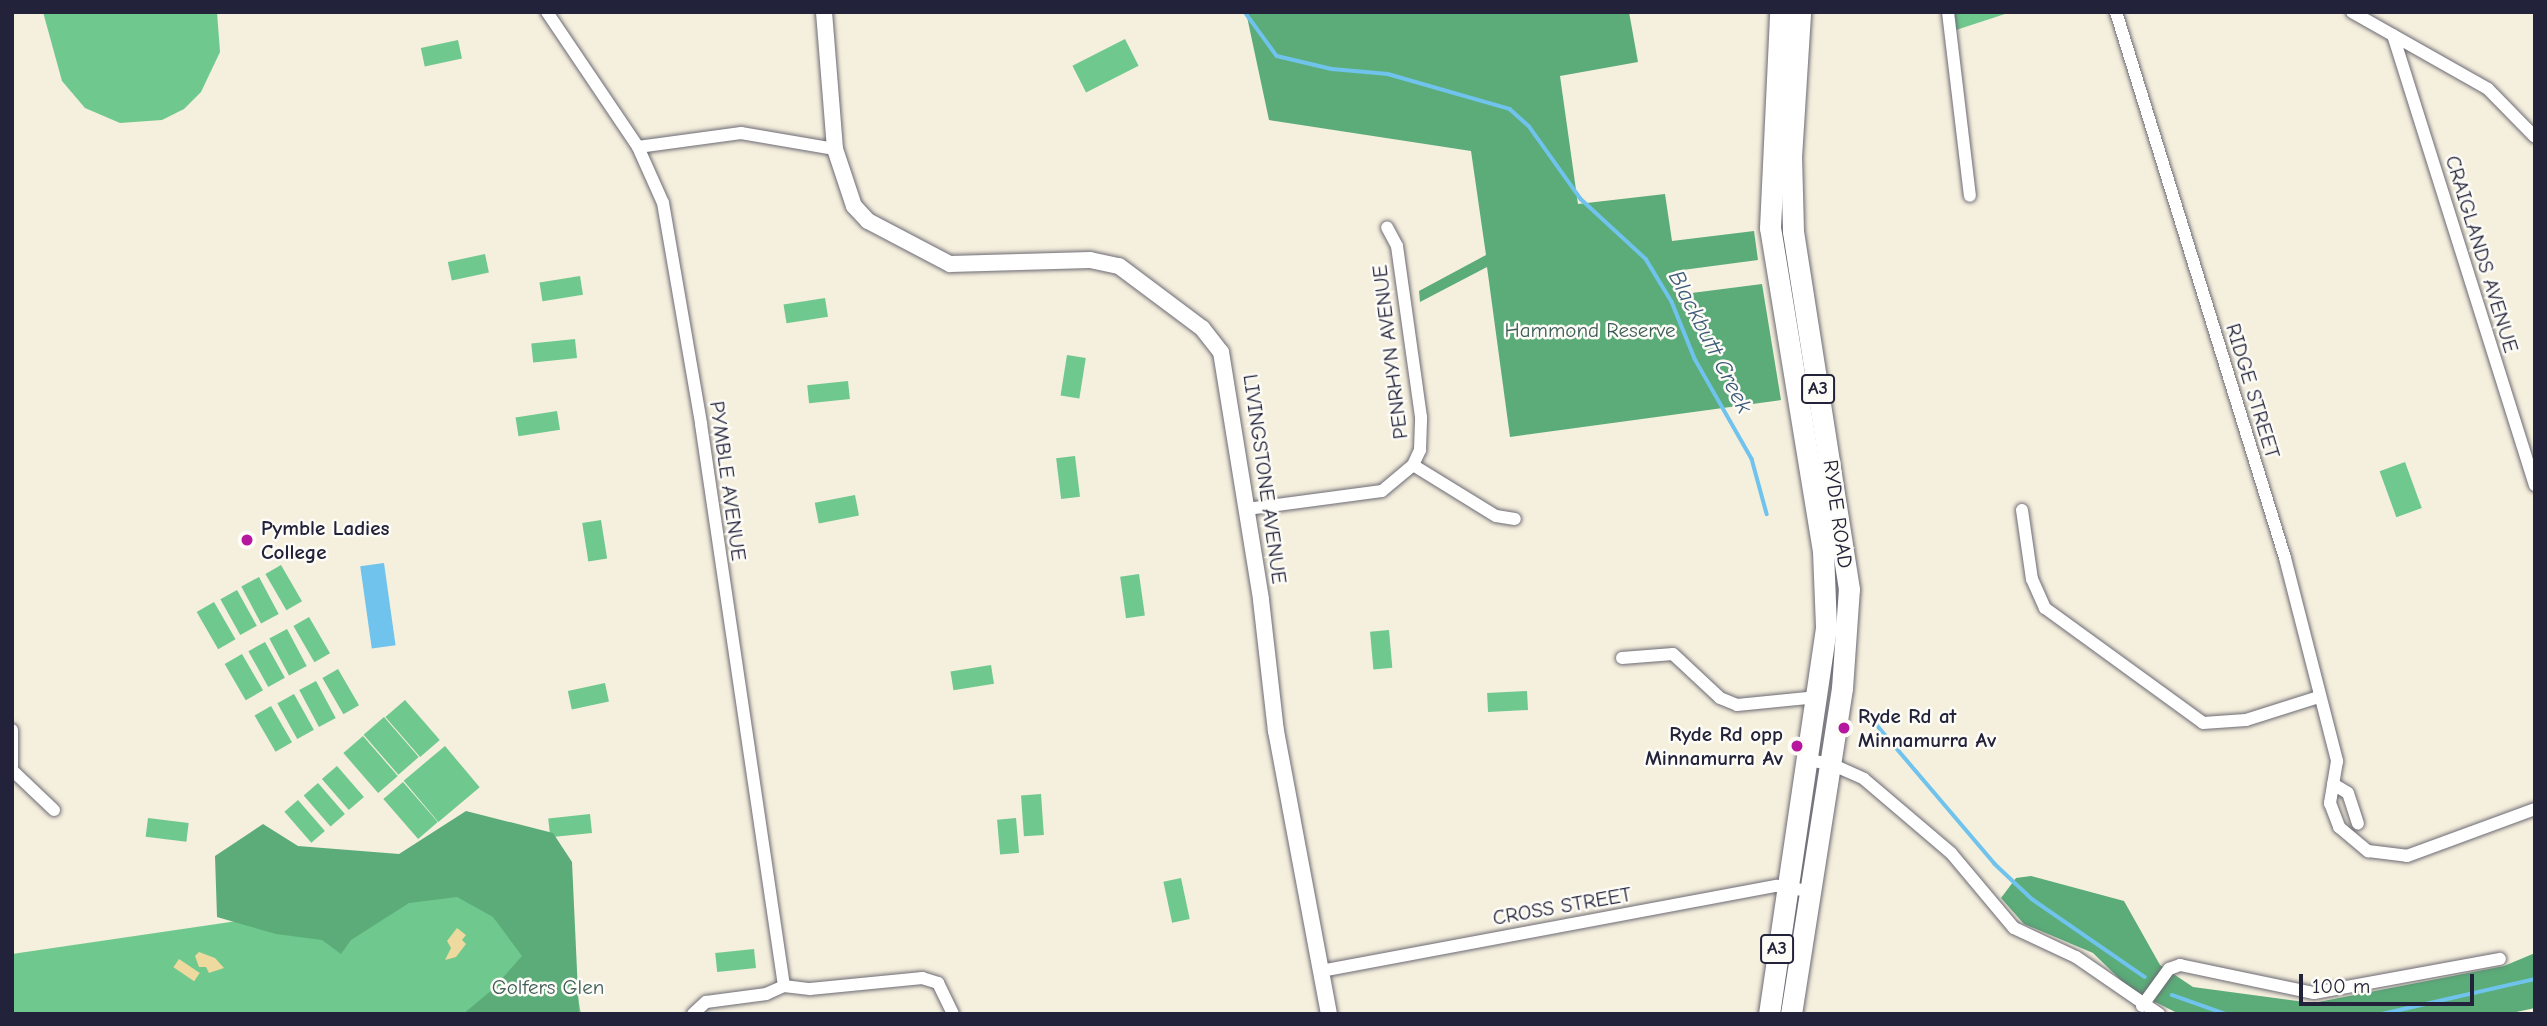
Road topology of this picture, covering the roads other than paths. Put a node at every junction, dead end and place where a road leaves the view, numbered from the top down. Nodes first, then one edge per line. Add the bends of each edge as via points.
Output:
1 (547, 12) edge
2 (824, 12) edge
3 (1780, 12) edge
4 (1800, 12) edge
5 (1948, 12) edge
6 (2116, 12) edge
7 (2352, 12) edge
8 (2393, 35) junction
9 (2535, 137) edge
10 (638, 147) junction
11 (835, 149) junction
12 (1970, 196) dead end
13 (1387, 227) dead end
14 (1413, 465) junction
15 (2535, 485) edge
16 (1247, 509) junction
17 (2022, 510) dead end
18 (1516, 519) dead end
19 (1622, 658) dead end
20 (1818, 697) junction
21 (2319, 697) junction
22 (12, 730) edge
23 (1808, 760) junction
24 (1831, 764) junction
25 (12, 768) edge
26 (2333, 784) junction
27 (2535, 809) edge
28 (54, 810) dead end
29 (2358, 823) dead end
30 (1788, 885) junction
31 (1810, 891) junction
32 (2500, 959) dead end
33 (1321, 971) junction
34 (784, 986) junction
35 (2142, 1006) junction
36 (693, 1014) edge
37 (953, 1014) edge
38 (1329, 1014) edge
39 (1769, 1014) edge
40 (1791, 1014) edge
41 (2160, 1014) edge

1 - 10 street, PYMBLE AVENUE
2 - 11 street, LIVINGSTONE AVENUE
3 - 20 highway, RYDE ROAD / A3 via 1770,228 1823,551 1826,626
4 - 24 highway, RYDE ROAD / A3 via 1790,157 1793,231 1849,589 1847,644
5 - 12 street
6 - 21 street, RIDGE STREET via 2285,558
7 - 8 street
8 - 9 street via 2488,89
8 - 15 street, CRAIGLANDS AVENUE
10 - 11 street via 741,133
10 - 34 street, PYMBLE AVENUE via 663,203 701,424
11 - 16 street, LIVINGSTONE AVENUE via 861,215 931,256 961,266 1104,262 1134,273 1202,328 1226,364
13 - 14 street, PENRHYN AVENUE via 1397,246 1421,416 1420,450
14 - 16 street, PENRHYN AVENUE via 1382,491
14 - 18 street via 1496,516
16 - 33 street, LIVINGSTONE AVENUE via 1276,731
17 - 21 street via 2032,579 2045,608 2203,723 2246,720
19 - 20 street via 1673,654 1720,698 1737,705
20 - 23 highway, RYDE ROAD / A3
21 - 26 street, RIDGE STREET via 2337,761
22 - 25 street
23 - 24 street
23 - 30 highway, RYDE ROAD / A3
24 - 31 highway, RYDE ROAD / A3
24 - 35 street via 1864,779 1951,853 2014,928 2076,957
25 - 28 street
26 - 27 street, RIDGE STREET via 2330,803 2339,827 2368,851 2388,854 2407,856
26 - 29 street via 2348,793
30 - 31 street, CROSS STREET
30 - 33 street, CROSS STREET
30 - 39 highway, RYDE ROAD / A3
31 - 40 highway, RYDE ROAD / A3
32 - 35 street via 2314,993 2180,965 2169,969
33 - 38 street, LIVINGSTONE AVENUE
34 - 36 street via 766,994 706,1002
34 - 37 street via 810,989 922,978 938,983
35 - 41 street

